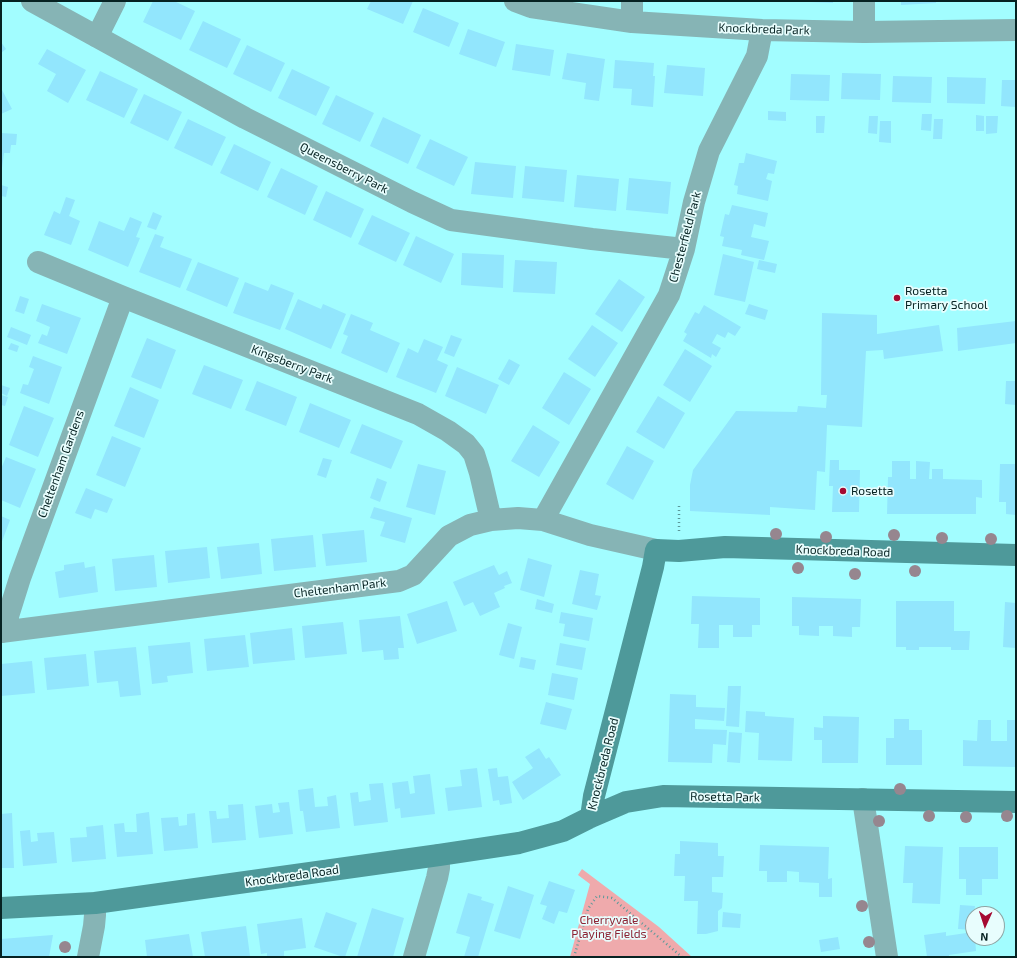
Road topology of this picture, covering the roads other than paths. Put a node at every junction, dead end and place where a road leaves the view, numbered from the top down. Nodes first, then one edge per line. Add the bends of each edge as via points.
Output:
1 (32, 1) edge
2 (115, 1) edge
3 (515, 1) edge
4 (864, 1) edge
5 (632, 11) edge
6 (762, 30) junction
7 (1016, 30) edge
8 (864, 32) junction
9 (98, 37) junction
10 (684, 250) junction
11 (38, 262) dead end
12 (122, 297) junction
13 (491, 520) junction
14 (543, 520) junction
15 (656, 550) junction
16 (1016, 555) edge
17 (2, 632) edge
18 (863, 799) junction
19 (1016, 802) edge
20 (591, 817) junction
21 (439, 855) junction
22 (94, 903) junction
23 (1, 908) edge
24 (88, 957) edge
25 (414, 957) edge
26 (887, 957) edge

1 - 9 street, Queensberry Park
2 - 9 street
3 - 5 street, Knockbreda Park via 531,7
4 - 8 street
5 - 6 street, Knockbreda Park
6 - 8 street, Knockbreda Park
6 - 10 street, Chesterfield Park via 757,56 709,150
7 - 8 street, Knockbreda Park
9 - 10 street, Queensberry Park via 245,118 451,220
10 - 14 street, Chesterfield Park via 669,294
11 - 12 street, Kingsberry Park
12 - 13 street, Kingsberry Park via 418,414 448,431 466,444 474,454
12 - 17 street, Cheltenham Gardens
13 - 14 street, Cheltenham Park
13 - 17 street, Cheltenham Park via 470,525 449,536 413,575 399,581
14 - 15 street, Cheltenham Park via 590,535
15 - 16 street, Knockbreda Road via 725,547
15 - 20 street, Knockbreda Road via 650,582 594,796
18 - 19 street, Rosetta Park
18 - 20 street, Rosetta Park via 663,796 626,802
18 - 26 street
20 - 21 street, Knockbreda Road via 563,831 519,843
21 - 22 street, Knockbreda Road
21 - 25 street via 437,878
22 - 23 street, Knockbreda Road
22 - 24 street

